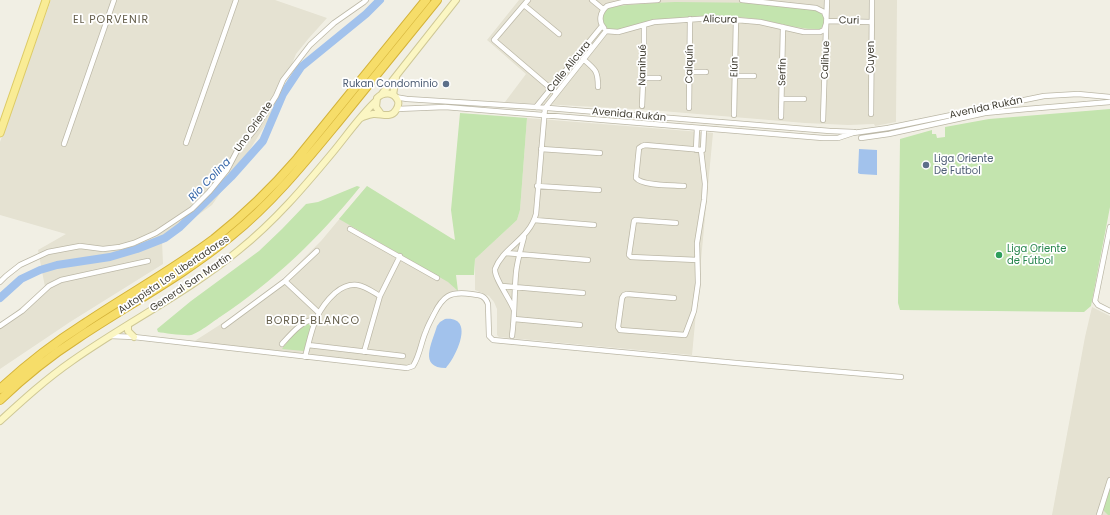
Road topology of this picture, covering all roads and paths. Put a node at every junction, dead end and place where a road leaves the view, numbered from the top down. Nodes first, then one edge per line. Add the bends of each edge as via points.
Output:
1 (46, 0) edge
2 (114, 0) edge
3 (236, 0) edge
4 (366, 0) edge
5 (426, 0) edge
6 (437, 0) edge
7 (456, 0) edge
8 (528, 0) edge
9 (592, 0) edge
10 (658, 0) edge
11 (742, 0) edge
12 (827, 0) edge
13 (872, 0) edge
14 (641, 1) edge
15 (782, 2) edge
16 (524, 5) junction
17 (604, 9) junction
18 (690, 19) junction
19 (736, 19) junction
20 (827, 21) junction
21 (872, 22) junction
22 (644, 25) junction
23 (602, 26) junction
24 (783, 27) junction
25 (606, 31) junction
26 (559, 34) dead end
27 (583, 60) junction
28 (690, 72) junction
29 (706, 72) dead end
30 (397, 73) junction
31 (735, 76) junction
32 (754, 76) dead end
33 (643, 78) junction
34 (659, 78) dead end
35 (598, 88) dead end
36 (550, 89) junction
37 (556, 94) junction
38 (381, 95) junction
39 (394, 96) junction
40 (1110, 97) edge
41 (782, 99) junction
42 (804, 99) dead end
43 (376, 101) junction
44 (1110, 102) edge
45 (474, 104) junction
46 (642, 106) dead end
47 (536, 107) junction
48 (545, 108) junction
49 (689, 108) dead end
50 (397, 109) junction
51 (473, 110) junction
52 (381, 114) junction
53 (871, 114) dead end
54 (734, 115) dead end
55 (544, 116) junction
56 (640, 116) junction
57 (781, 117) dead end
58 (359, 119) junction
59 (823, 120) dead end
60 (736, 123) junction
61 (640, 124) junction
62 (697, 128) junction
63 (704, 129) junction
64 (735, 131) junction
65 (863, 132) junction
66 (0, 133) edge
67 (861, 138) dead end
68 (186, 143) dead end
69 (64, 144) dead end
70 (542, 149) junction
71 (700, 150) junction
72 (600, 153) dead end
73 (538, 186) junction
74 (684, 186) dead end
75 (599, 190) dead end
76 (534, 220) junction
77 (676, 224) dead end
78 (594, 225) dead end
79 (1110, 227) edge
80 (350, 229) dead end
81 (524, 235) junction
82 (317, 251) dead end
83 (506, 253) junction
84 (519, 254) junction
85 (400, 256) junction
86 (588, 260) dead end
87 (697, 260) junction
88 (148, 261) dead end
89 (437, 278) dead end
90 (285, 281) junction
91 (0, 282) edge
92 (502, 286) junction
93 (515, 287) junction
94 (583, 293) dead end
95 (380, 296) junction
96 (674, 298) dead end
97 (514, 310) junction
98 (1110, 311) edge
99 (318, 312) junction
100 (514, 319) junction
101 (316, 320) junction
102 (580, 324) dead end
103 (128, 325) junction
104 (0, 326) edge
105 (224, 326) dead end
106 (110, 336) junction
107 (134, 336) junction
108 (512, 336) dead end
109 (282, 344) dead end
110 (308, 345) junction
111 (364, 352) junction
112 (403, 356) dead end
113 (305, 357) junction
114 (901, 377) dead end
115 (0, 389) edge
116 (0, 400) edge
117 (0, 421) edge
118 (1110, 480) edge
119 (1101, 514) edge

1 - 66 main road
2 - 69 street
3 - 68 street
4 - 91 street, Uno Oriente via 334,23 310,45 283,80 276,96 256,128 237,151 227,170 192,209 156,233 134,243 109,248 80,246 48,252 20,265
5 - 115 highway, Autopista Los Libertadores via 287,170 247,211 200,249 57,342
6 - 116 highway, Autopista Los Libertadores via 302,166 250,221 200,259 58,352
7 - 30 street
8 - 16 street
9 - 17 street
10 - 14 street
11 - 15 street
12 - 20 street, Calihue
13 - 21 street, Cuyen
14 - 17 street via 613,4
15 - 20 street via 820,9
16 - 26 street
16 - 36 street via 494,40
17 - 23 street via 600,19
18 - 19 street, Alicura
18 - 22 street, Alicura
18 - 28 street, Calquín
19 - 24 street, Alicura
19 - 31 street, Elún
20 - 21 street, Curi
20 - 24 street, Alicura via 824,30 820,32 804,32
20 - 59 street, Calihue
21 - 53 street, Cuyen
22 - 25 street, Alicura via 618,32
22 - 33 street, Nanihué
23 - 25 street
23 - 36 street, Calle Alicura
24 - 41 street, Serfin
25 - 27 street, Calle Alicura
27 - 35 street via 596,69
27 - 37 street, Calle Alicura
28 - 29 street
28 - 49 street, Calquín
30 - 38 street
30 - 39 street
31 - 32 street
31 - 54 street, Elún
33 - 34 street
33 - 46 street, Nanihué
36 - 37 street
36 - 47 street, Calle Alicura
37 - 48 street, Calle Alicura
38 - 39 street via 389,93
38 - 43 street
39 - 45 street, Avenida Rukán
39 - 50 street via 398,101
40 - 65 street, Avenida Rukán via 1078,94 1048,96
41 - 42 street
41 - 57 street, Serfin
43 - 52 street via 376,107
43 - 58 street, General San Martín
44 - 67 street via 985,114
45 - 47 street, Avenida Rukán
45 - 51 street
47 - 48 street, Avenida Rukán
48 - 55 street
48 - 56 street, Avenida Rukán
50 - 51 street, Avenida Rukán via 437,107
50 - 52 street via 390,115
51 - 55 street, Avenida Rukán
52 - 58 street
55 - 61 street, Avenida Rukán
55 - 70 street
56 - 60 street, Avenida Rukán
56 - 61 street
58 - 103 street, General San Martín via 294,198 252,240 198,281
60 - 64 street
60 - 65 street, Avenida Rukán
61 - 62 street, Avenida Rukán
62 - 63 street, Avenida Rukán
62 - 71 street
63 - 64 street, Avenida Rukán
63 - 71 street
64 - 65 street, Avenida Rukán via 823,138 838,138
70 - 72 street
70 - 73 street
71 - 74 street via 645,145 639,148 636,178 638,180
71 - 87 street via 704,170 704,192
73 - 75 street
73 - 76 street
76 - 78 street
76 - 81 street
77 - 87 street via 635,220 629,256
79 - 98 street via 1095,300
80 - 85 street
81 - 83 street
81 - 84 street
82 - 90 street
83 - 84 street
83 - 92 street via 495,269 496,278
84 - 86 street
84 - 93 street
85 - 89 street
85 - 95 street
87 - 96 street via 698,283 694,311 685,335 620,330 618,327 624,295
88 - 104 street via 61,280 49,286 22,311
90 - 99 street
90 - 105 street
92 - 93 street
92 - 97 street
93 - 94 street
93 - 97 street
95 - 99 street via 358,285 349,285 325,302
95 - 111 street
97 - 100 street
99 - 101 street
100 - 102 street
100 - 108 street
101 - 109 street via 311,319 294,330
101 - 110 street
103 - 106 street, General San Martín
103 - 107 street via 128,331
106 - 107 street
106 - 117 street, General San Martín via 71,361
107 - 113 street
110 - 111 street
110 - 113 street
111 - 112 street
113 - 114 street via 407,368 413,366 425,331 442,300 462,292 480,295 486,300 489,336 493,340
118 - 119 street

